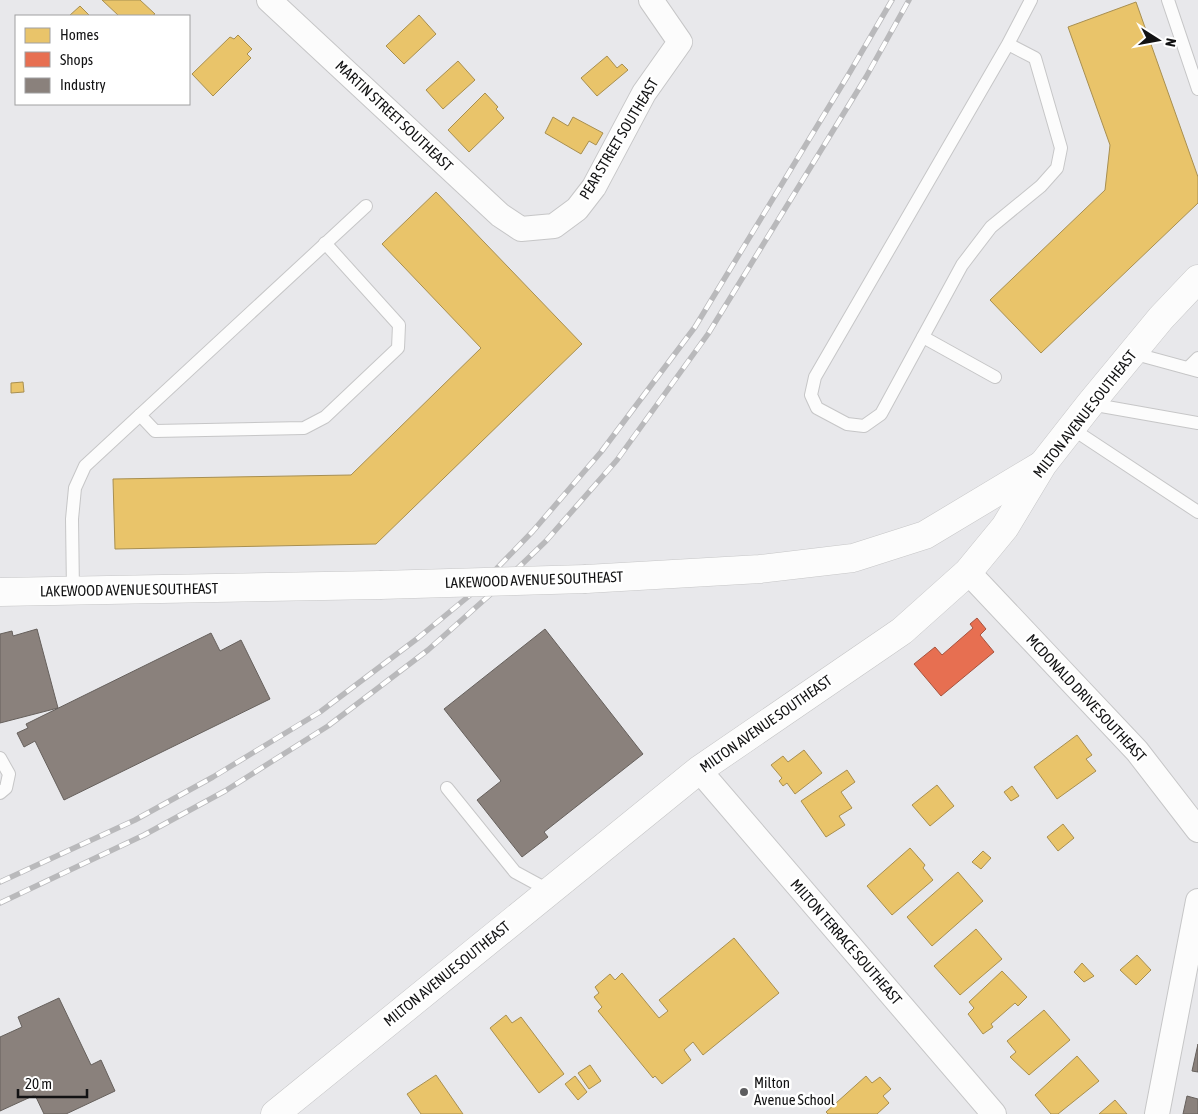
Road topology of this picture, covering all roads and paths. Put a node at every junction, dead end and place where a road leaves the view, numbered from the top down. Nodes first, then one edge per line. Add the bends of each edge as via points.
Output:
1 (269, 0) edge
2 (651, 0) edge
3 (1031, 0) edge
4 (1168, 0) edge
5 (1008, 44) junction
6 (1198, 89) edge
7 (366, 206) dead end
8 (521, 229) joint
9 (325, 243) junction
10 (1198, 279) edge
11 (923, 337) junction
12 (1132, 353) junction
13 (1198, 358) edge
14 (1193, 370) edge
15 (995, 377) dead end
16 (1090, 404) junction
17 (140, 415) junction
18 (1198, 423) edge
19 (1072, 428) junction
20 (1043, 464) junction
21 (1198, 512) edge
22 (968, 572) junction
23 (73, 591) junction
24 (0, 592) edge
25 (0, 758) edge
26 (699, 770) junction
27 (447, 788) dead end
28 (0, 793) edge
29 (1198, 830) edge
30 (550, 891) junction
31 (1198, 901) edge
32 (275, 1114) edge
33 (994, 1114) edge
34 (1157, 1114) edge

1 - 8 street, MARTIN STREET SOUTHEAST via 500,215
2 - 8 street, PEAR STREET SOUTHEAST via 680,42 644,93 594,187 577,209 554,226
3 - 5 lane
4 - 6 lane
5 - 11 lane via 1035,58 1061,148 1057,168 977,244
5 - 11 lane via 815,377 811,395 817,408 847,424 864,426 881,414
7 - 9 lane
9 - 17 lane
9 - 17 lane via 399,325 398,348 325,417 304,428 155,431
10 - 12 street, MILTON AVENUE SOUTHEAST
11 - 15 lane
12 - 14 lane
12 - 16 street, MILTON AVENUE SOUTHEAST
13 - 14 lane
16 - 18 lane
16 - 19 street, MILTON AVENUE SOUTHEAST
17 - 23 lane via 85,466 75,488
19 - 20 street, MILTON AVENUE SOUTHEAST
19 - 21 lane
20 - 22 street, MILTON AVENUE SOUTHEAST via 1005,527
20 - 23 street, LAKEWOOD AVENUE SOUTHEAST, bridge via 926,535 853,558 760,569 586,579
22 - 26 street, MILTON AVENUE SOUTHEAST via 902,631
22 - 29 street, MCDONALD DRIVE SOUTHEAST via 1137,751
23 - 24 street, LAKEWOOD AVENUE SOUTHEAST
25 - 28 lane via 9,774 6,788
26 - 30 street, MILTON AVENUE SOUTHEAST
26 - 33 street, MILTON TERRACE SOUTHEAST
27 - 30 lane via 516,872
30 - 32 street, MILTON AVENUE SOUTHEAST
31 - 34 street

